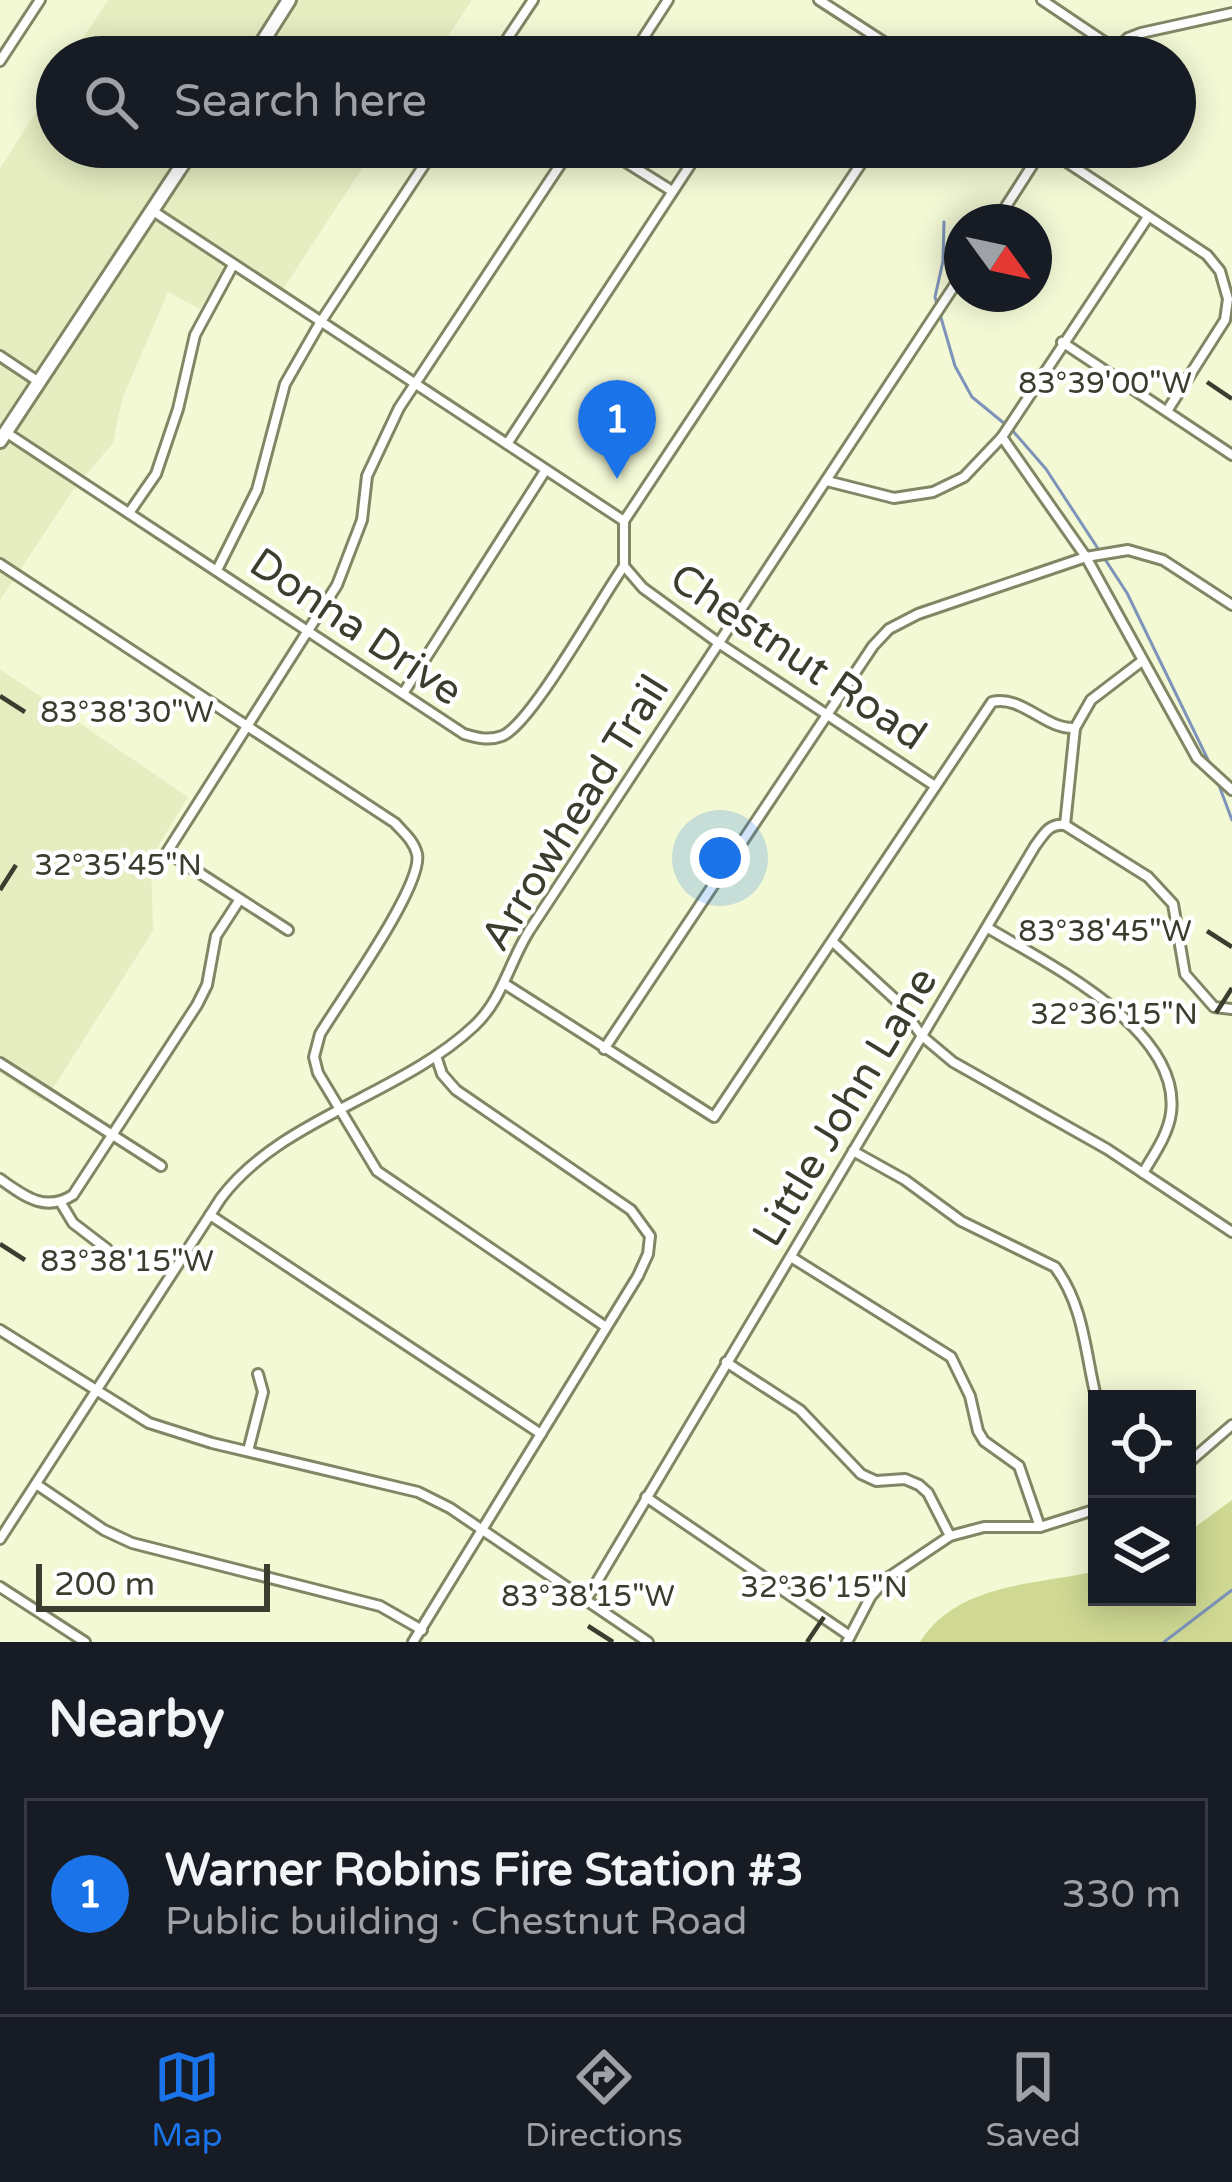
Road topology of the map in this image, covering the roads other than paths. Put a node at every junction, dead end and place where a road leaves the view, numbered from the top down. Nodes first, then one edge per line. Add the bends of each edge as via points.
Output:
1 (40, 0) edge
2 (269, 0) edge
3 (533, 0) edge
4 (668, 0) edge
5 (819, 0) edge
6 (1046, 1) edge
7 (286, 5) edge
8 (1232, 13) edge
9 (266, 36) edge
10 (510, 36) edge
11 (645, 36) edge
12 (875, 36) edge
13 (1090, 36) edge
14 (1138, 36) edge
15 (0, 61) edge
16 (181, 168) edge
17 (422, 168) edge
18 (558, 168) edge
19 (635, 168) edge
20 (688, 168) edge
21 (858, 168) edge
22 (1031, 168) edge
23 (1076, 168) edge
24 (672, 191) junction
25 (1008, 204) edge
26 (153, 211) junction
27 (1148, 217) junction
28 (233, 265) junction
29 (944, 302) edge
30 (320, 323) junction
31 (1062, 342) junction
32 (0, 356) edge
33 (39, 382) junction
34 (413, 385) junction
35 (1167, 412) junction
36 (3, 436) edge
37 (1002, 437) junction
38 (507, 444) junction
39 (1232, 455) edge
40 (545, 471) junction
41 (827, 481) junction
42 (129, 513) junction
43 (624, 521) junction
44 (1086, 557) junction
45 (0, 564) edge
46 (624, 566) junction
47 (217, 570) junction
48 (1232, 605) edge
49 (309, 631) junction
50 (720, 644) junction
51 (1142, 661) junction
52 (404, 692) junction
53 (827, 712) junction
54 (247, 725) junction
55 (1075, 728) junction
56 (935, 786) junction
57 (1232, 790) edge
58 (1065, 825) junction
59 (240, 899) junction
60 (988, 928) junction
61 (288, 930) dead end
62 (833, 942) junction
63 (505, 984) junction
64 (1232, 1010) edge
65 (922, 1036) junction
66 (604, 1048) junction
67 (436, 1056) junction
68 (0, 1063) edge
69 (344, 1111) junction
70 (113, 1136) junction
71 (854, 1150) junction
72 (161, 1166) dead end
73 (1143, 1173) junction
74 (0, 1179) edge
75 (61, 1203) junction
76 (210, 1214) junction
77 (1232, 1232) edge
78 (106, 1249) dead end
79 (791, 1257) junction
80 (605, 1327) junction
81 (0, 1330) edge
82 (726, 1362) junction
83 (258, 1374) dead end
84 (1095, 1390) edge
85 (97, 1393) junction
86 (1232, 1425) edge
87 (541, 1434) junction
88 (248, 1450) junction
89 (1196, 1456) edge
90 (36, 1484) junction
91 (646, 1497) junction
92 (1088, 1512) edge
93 (1040, 1526) junction
94 (483, 1532) junction
95 (950, 1536) junction
96 (0, 1539) edge
97 (0, 1586) edge
98 (586, 1600) junction
99 (422, 1630) junction
100 (849, 1639) edge
101 (85, 1642) edge
102 (413, 1642) edge
103 (648, 1642) edge

1 - 15 street
2 - 7 street
3 - 10 street
4 - 11 street
5 - 12 street
6 - 13 street
7 - 9 main road
8 - 14 street
16 - 26 main road
17 - 30 street
18 - 34 street
19 - 24 street
20 - 24 street
21 - 43 street
22 - 25 street
23 - 27 street
24 - 38 street
26 - 28 street
26 - 33 main road
27 - 31 street
27 - 35 street via 1207,255 1228,299 1225,320
28 - 30 street
28 - 42 street via 195,335 155,474
29 - 41 street, Arrowhead Trail
30 - 34 street
30 - 47 street via 285,385 257,490
31 - 35 street
31 - 37 street
32 - 33 street
33 - 36 main road
34 - 38 street
34 - 49 street via 368,476 353,552
35 - 39 street
36 - 42 street, Donna Drive
37 - 41 street via 964,477 934,492 894,498
37 - 44 street
38 - 40 street
40 - 43 street
40 - 52 street
41 - 50 street, Arrowhead Trail
42 - 47 street, Donna Drive
43 - 46 street, Chestnut Road
44 - 48 street via 1145,554
44 - 51 street
44 - 53 street via 889,628
45 - 54 street
46 - 50 street, Chestnut Road
46 - 52 street, Donna Drive via 528,712 503,736 464,734
47 - 49 street, Donna Drive
49 - 52 street, Donna Drive
49 - 54 street
50 - 53 street, Chestnut Road
50 - 63 street, Arrowhead Trail via 510,961
51 - 55 street via 1090,700
51 - 57 street via 1197,758
53 - 56 street, Chestnut Road
53 - 66 street
54 - 59 street via 167,852
54 - 69 street via 395,823 418,855 412,886 315,1043 318,1073
55 - 56 street, Arrowhead Trail via 1010,700 992,702
55 - 58 street
56 - 62 street, Arrowhead Trail
58 - 60 street, Little John Lane via 1047,829
58 - 64 street via 1148,877 1173,904 1185,974 1214,1007
59 - 61 street
59 - 70 street via 216,936 197,1005
60 - 65 street, Little John Lane
60 - 73 street via 1091,991 1163,1064 1171,1117
62 - 65 street
62 - 66 street, Arrowhead Trail via 714,1118
63 - 66 street, Arrowhead Trail
63 - 67 street via 477,1024
65 - 71 street, Little John Lane
65 - 73 street via 952,1062
67 - 69 street
67 - 80 street via 456,1090 644,1222 648,1255
68 - 70 street
69 - 76 street via 242,1172
69 - 80 street via 377,1171
70 - 72 street
70 - 75 street
71 - 79 street, Little John Lane
71 - 84 street via 961,1221 1055,1268 1084,1328
73 - 77 street
74 - 75 street via 42,1204
75 - 78 street
76 - 85 street
76 - 87 street
79 - 82 street, Little John Lane
79 - 93 street via 951,1357 978,1431 1019,1466
80 - 87 street
81 - 85 street
82 - 91 street, Little John Lane
82 - 95 street via 800,1410 861,1474 919,1485
83 - 88 street via 263,1392
85 - 88 street via 148,1424
85 - 90 street
86 - 89 street
87 - 94 street
88 - 94 street via 418,1492
90 - 96 street
90 - 99 street via 132,1543 380,1606
91 - 98 street, Little John Lane
91 - 100 street
92 - 93 street
93 - 95 street
94 - 98 street
94 - 99 street
95 - 100 street via 886,1579
97 - 101 street
98 - 103 street
99 - 102 street

